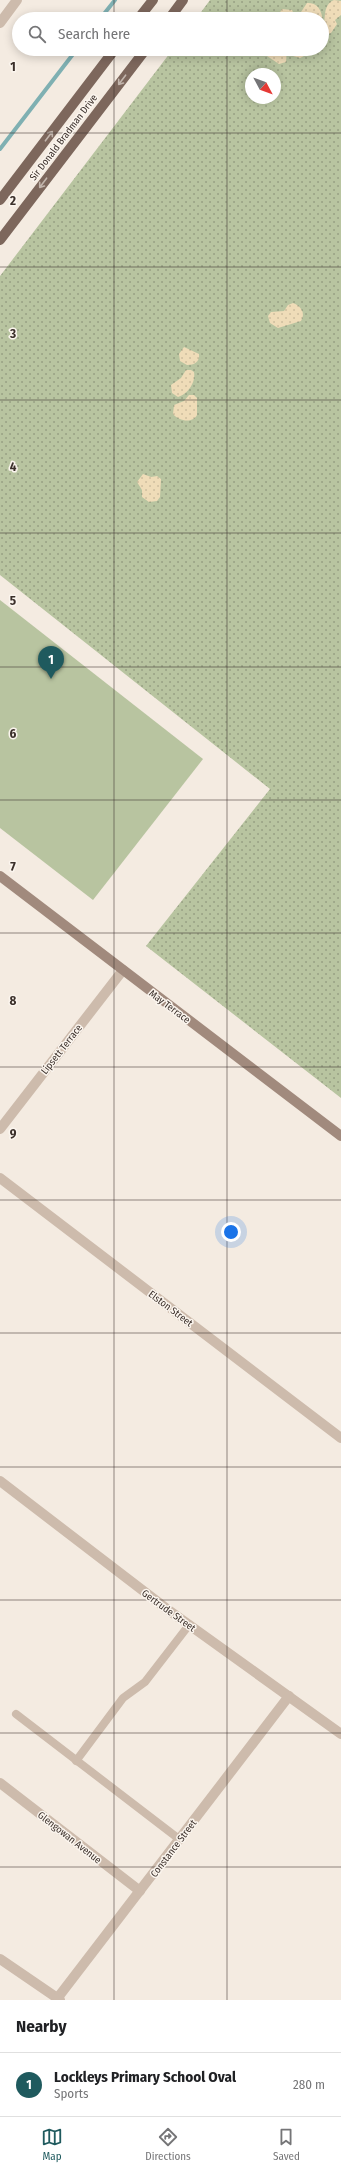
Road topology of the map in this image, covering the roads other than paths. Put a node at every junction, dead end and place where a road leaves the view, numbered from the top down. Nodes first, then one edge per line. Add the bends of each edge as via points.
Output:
1 (18, 0) edge
2 (153, 0) edge
3 (184, 0) edge
4 (144, 12) edge
5 (175, 12) edge
6 (0, 23) edge
7 (110, 56) edge
8 (141, 56) edge
9 (0, 200) edge
10 (0, 240) edge
11 (0, 876) edge
12 (123, 970) junction
13 (0, 1128) edge
14 (341, 1136) edge
15 (0, 1178) edge
16 (341, 1438) edge
17 (0, 1481) edge
18 (189, 1625) junction
19 (289, 1696) junction
20 (16, 1714) dead end
21 (341, 1734) edge
22 (76, 1761) junction
23 (0, 1783) edge
24 (179, 1840) junction
25 (140, 1891) junction
26 (0, 1959) edge
27 (58, 1999) edge

1 - 6 street
2 - 4 main road
3 - 5 main road
9 -> 7 main road, Sir Donald Bradman Drive
8 -> 10 main road, Sir Donald Bradman Drive
11 - 12 street, May Terrace
12 - 13 street, Lipsett Terrace
12 - 14 street, May Terrace
15 - 16 street, Elston Street
17 - 18 street, Gertrude Street
18 - 19 street, Gertrude Street
18 - 22 lane via 144,1682 123,1698
19 - 21 street, Gertrude Street
19 - 24 street, Constance Street
20 - 22 lane
22 - 24 lane
23 - 25 street, Glengowan Avenue
24 - 25 street, Constance Street
25 - 27 street, Constance Street
26 - 27 street

